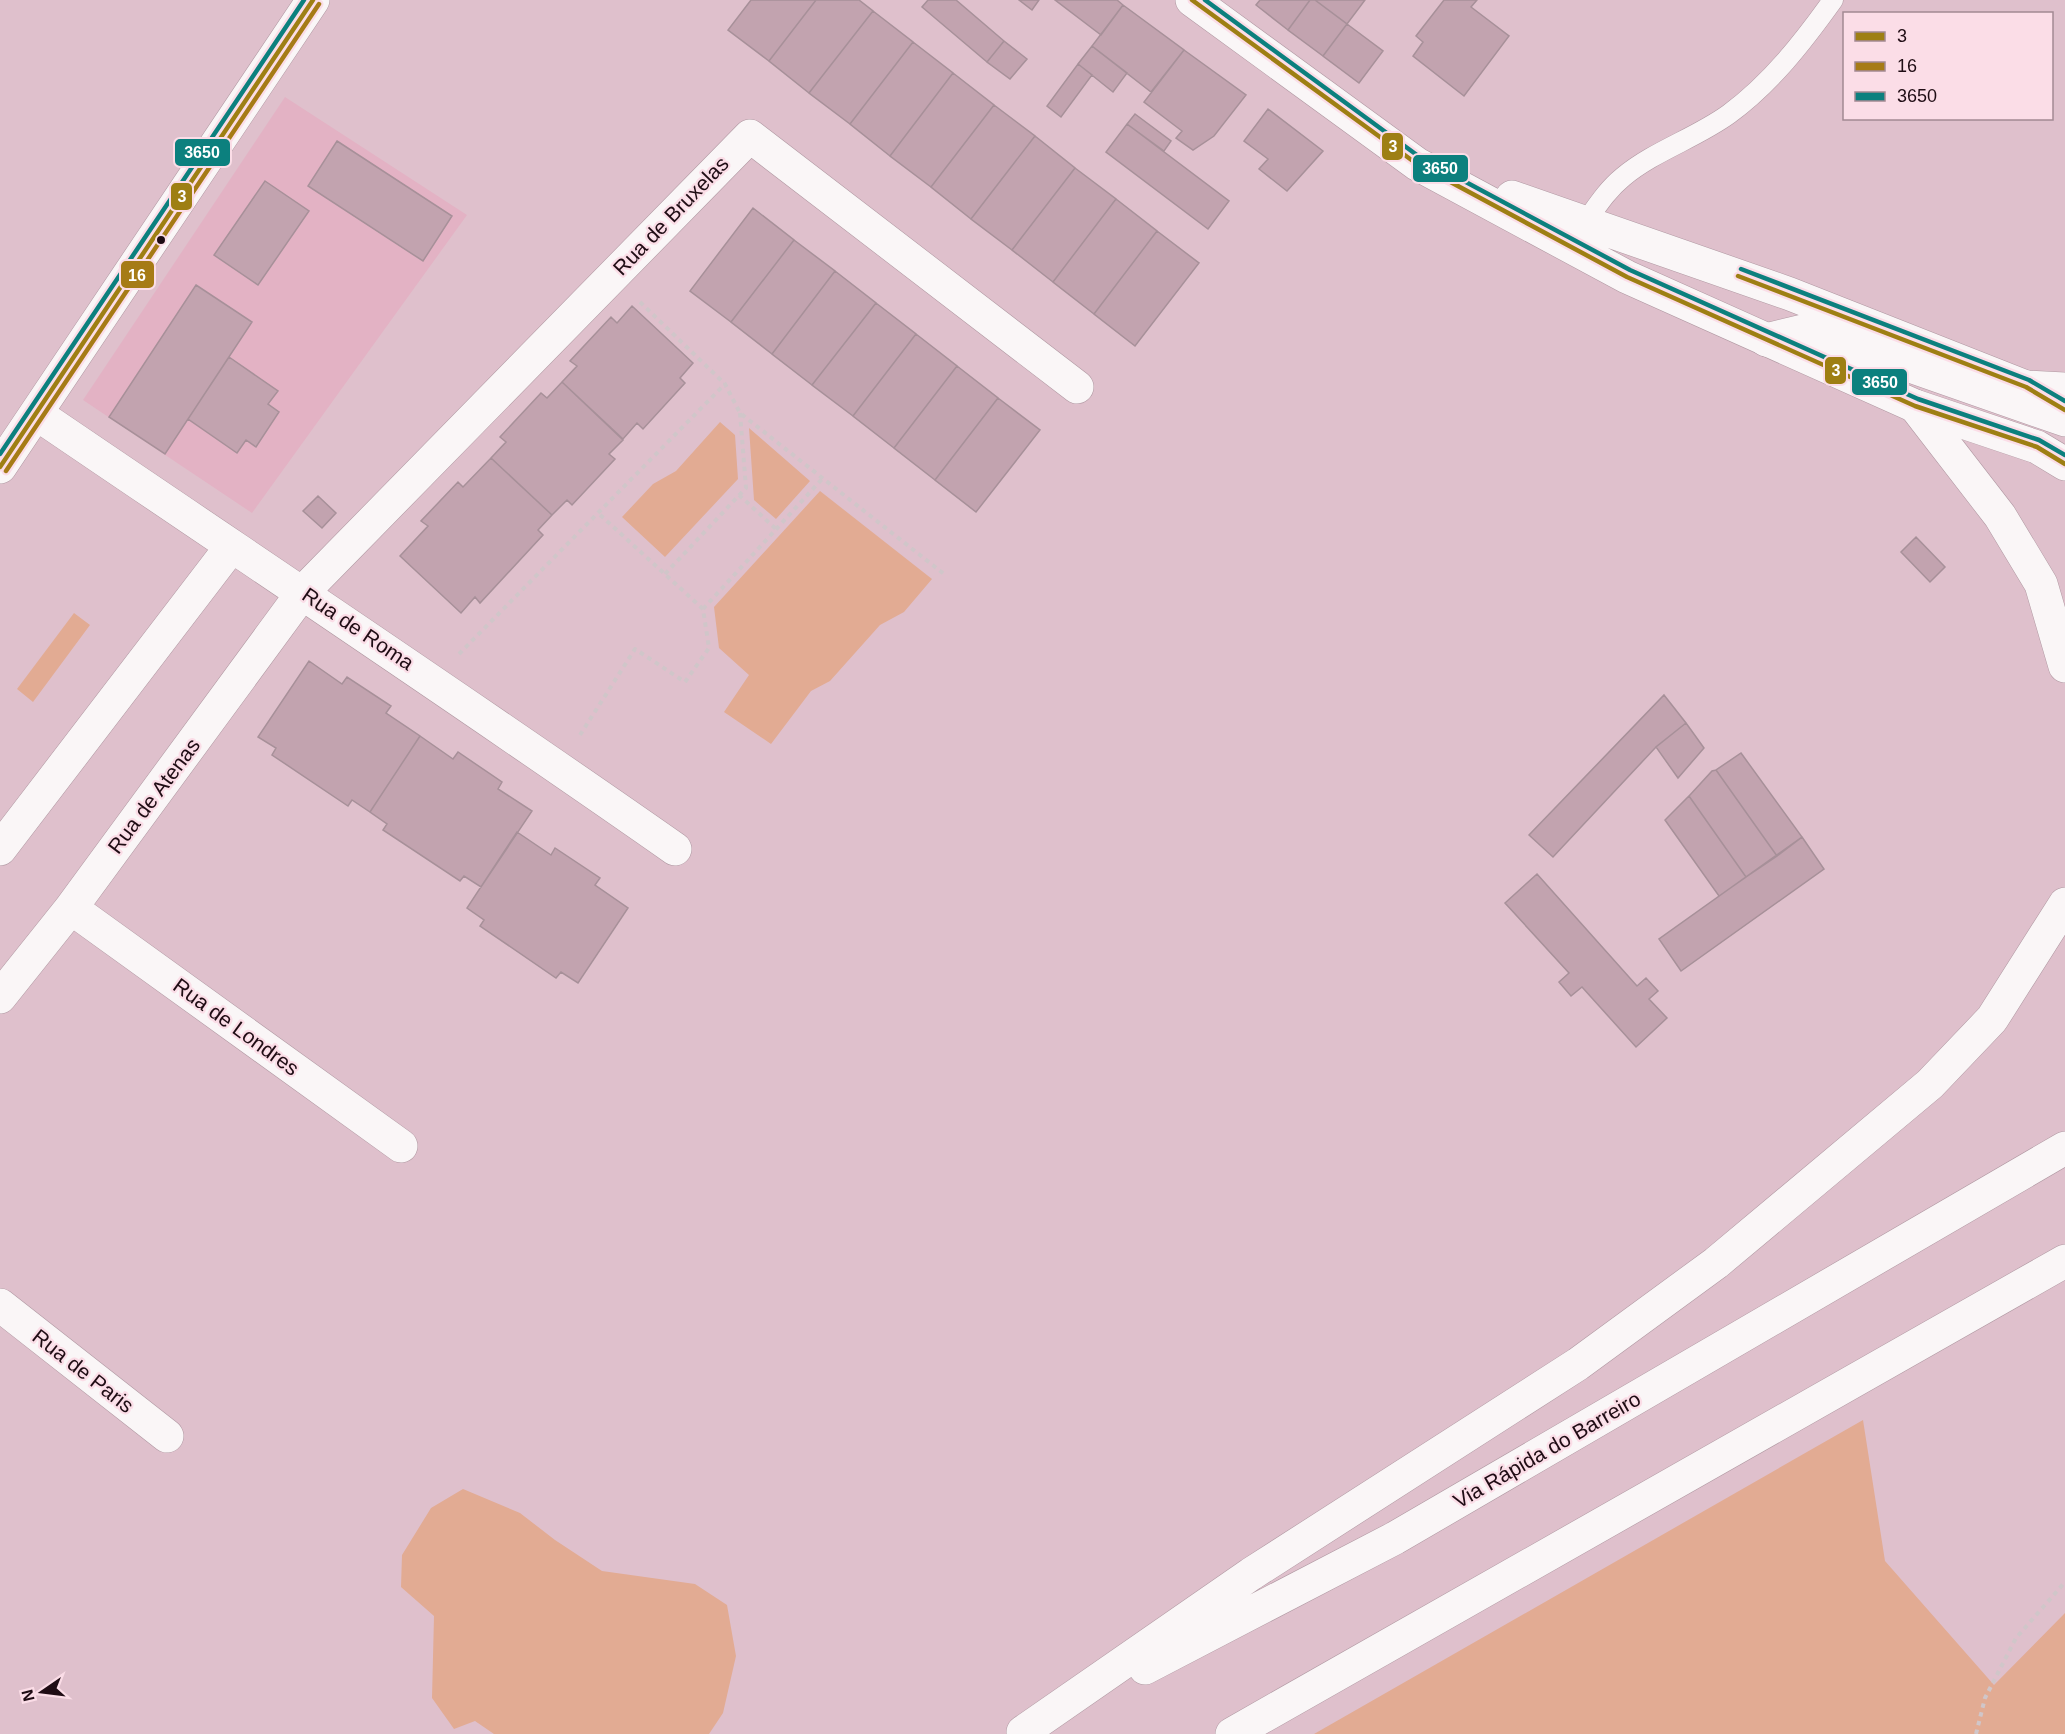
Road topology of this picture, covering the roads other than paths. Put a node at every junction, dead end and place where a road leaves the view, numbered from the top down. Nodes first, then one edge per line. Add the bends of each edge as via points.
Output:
1 (313, 0) edge
2 (1192, 0) edge
3 (1833, 0) edge
4 (1417, 164) junction
5 (1585, 223) junction
6 (1766, 340) junction
7 (1077, 387) dead end
8 (2026, 387) junction
9 (2065, 389) edge
10 (1915, 406) junction
11 (2065, 410) edge
12 (37, 414) junction
13 (2065, 420) edge
14 (2065, 464) edge
15 (0, 467) edge
16 (231, 547) junction
17 (303, 592) junction
18 (2065, 666) edge
19 (0, 849) edge
20 (675, 849) dead end
21 (2065, 904) edge
22 (71, 908) junction
23 (0, 997) edge
24 (401, 1146) dead end
25 (2065, 1148) edge
26 (2065, 1261) edge
27 (0, 1305) edge
28 (167, 1436) dead end
29 (1021, 1733) edge
30 (1232, 1734) edge

1 - 12 main road
2 - 4 main road
3 - 5 lane via 1800,46 1760,88 1727,115 1625,176 1605,194
4 - 5 main road
4 - 6 main road via 1626,277
5 - 8 main road via 1790,294
6 - 10 main road
6 - 13 main road via 1807,330
7 - 17 main road, Rua de Bruxelas via 750,136
8 - 9 main road
8 - 11 main road
10 - 14 main road via 2037,447
10 - 18 main road via 2000,516 2041,584
12 - 15 main road
12 - 16 main road, Rua de Roma
16 - 17 main road, Rua de Roma
16 - 19 main road
17 - 20 main road, Rua de Roma
17 - 22 main road, Rua de Atenas
21 - 29 main road via 1992,1019 1930,1084 1716,1263 1578,1364 1251,1574
22 - 23 main road, Rua de Atenas
22 - 24 main road, Rua de Londres
25 - 29 main road, Via Rápida do Barreiro via 1395,1539
26 - 30 main road
27 - 28 main road, Rua de Paris

